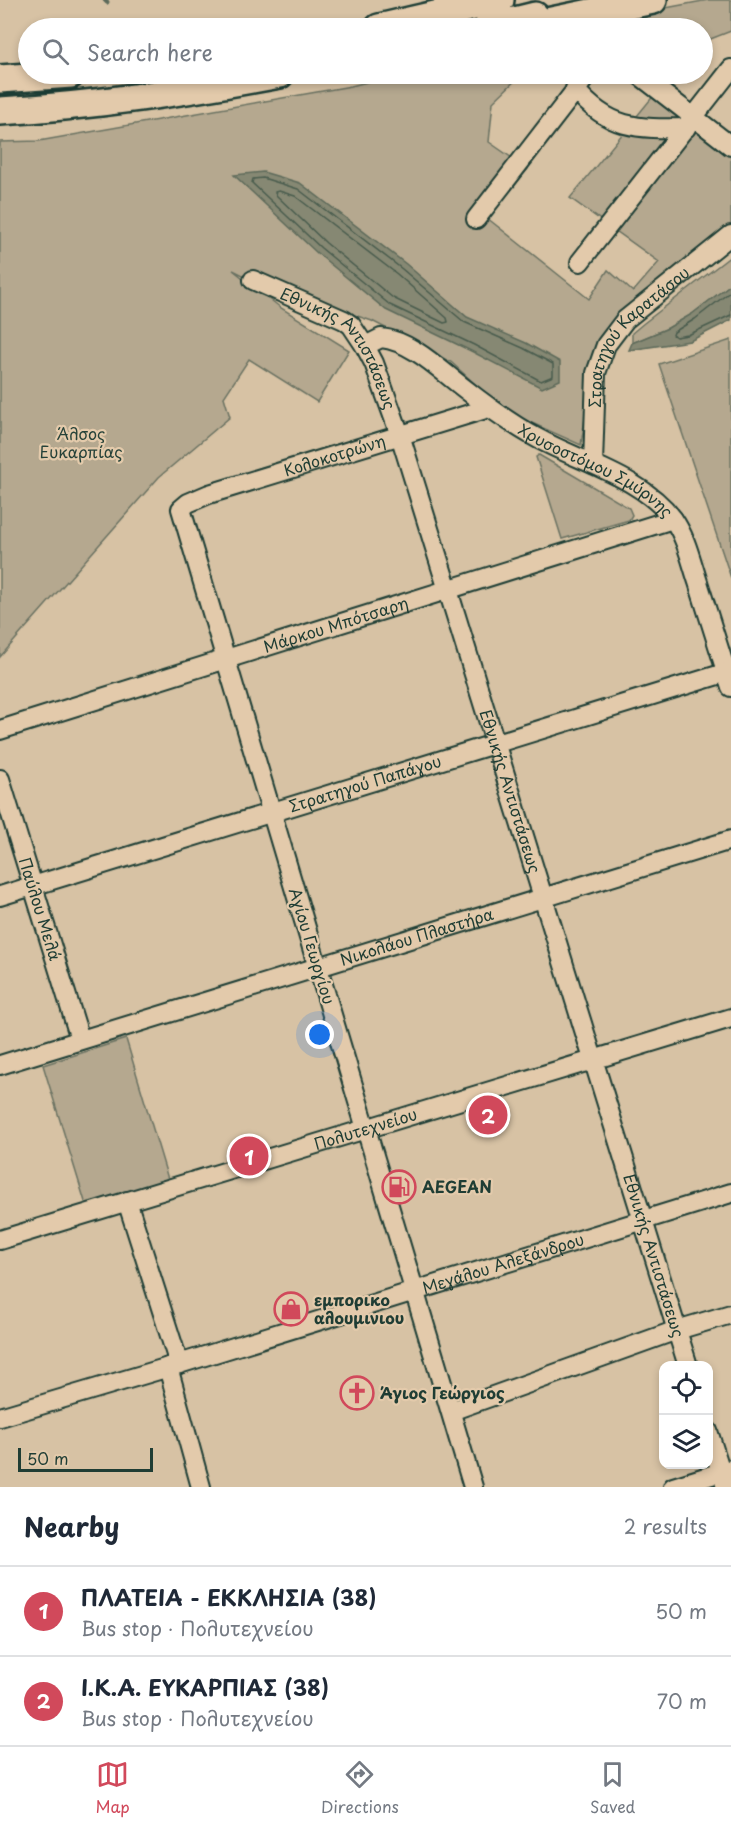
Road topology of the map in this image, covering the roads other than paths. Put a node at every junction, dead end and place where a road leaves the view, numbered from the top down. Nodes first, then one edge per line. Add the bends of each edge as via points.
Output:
1 (500, 0) edge
2 (595, 0) edge
3 (653, 0) edge
4 (422, 18) edge
5 (526, 18) edge
6 (566, 18) edge
7 (731, 69) edge
8 (18, 78) edge
9 (0, 79) edge
10 (225, 84) edge
11 (579, 84) edge
12 (649, 84) edge
13 (575, 89) junction
14 (0, 111) edge
15 (690, 123) junction
16 (731, 146) edge
17 (476, 219) dead end
18 (731, 235) edge
19 (580, 262) dead end
20 (253, 280) dead end
21 (365, 346) junction
22 (489, 408) junction
23 (400, 435) junction
24 (592, 464) junction
25 (181, 509) joint
26 (674, 519) junction
27 (448, 589) junction
28 (226, 660) junction
29 (730, 677) edge
30 (0, 730) edge
31 (496, 744) junction
32 (0, 779) edge
33 (272, 813) junction
34 (731, 840) edge
35 (33, 886) junction
36 (0, 896) edge
37 (544, 898) junction
38 (318, 968) junction
39 (731, 1018) edge
40 (80, 1039) junction
41 (593, 1059) junction
42 (0, 1065) edge
43 (366, 1127) junction
44 (731, 1193) edge
45 (127, 1201) junction
46 (643, 1219) junction
47 (0, 1240) edge
48 (414, 1290) junction
49 (731, 1314) edge
50 (677, 1330) junction
51 (687, 1361) edge
52 (174, 1366) junction
53 (451, 1411) junction
54 (0, 1417) edge
55 (713, 1444) edge
56 (726, 1476) edge
57 (201, 1487) edge
58 (473, 1487) edge
59 (673, 1487) edge

1 - 4 highway
2 - 5 highway
3 - 6 highway
7 - 15 street
8 - 9 highway
10 - 14 highway via 106,103
11 - 13 street
12 - 15 street
13 - 15 street via 598,112 619,122 648,128
13 - 17 street
15 - 16 street
15 - 19 street
18 - 24 street, Στρατηγού Καρατάσου via 639,308 610,338 596,373
20 - 21 street, Εθνικής Αντιστάσεως via 344,320
21 - 22 street, Χρυσοστόμου Σμύρνης via 381,338 405,345
21 - 23 street, Εθνικής Αντιστάσεως
22 - 23 street, Κολοκοτρώνη
22 - 24 street, Χρυσοστόμου Σμύρνης via 537,438
23 - 25 street, Κολοκοτρώνη via 209,494
23 - 27 street, Εθνικής Αντιστάσεως
24 - 26 street, Χρυσοστόμου Σμύρνης via 642,491
25 - 28 street, Αγίου Γεωργίου
26 - 27 street, Μάρκου Μπότσαρη
26 - 29 street, Χρυσοστόμου Σμύρνης
27 - 28 street, Μάρκου Μπότσαρη
27 - 31 street, Εθνικής Αντιστάσεως
28 - 30 street, Μάρκου Μπότσαρη
28 - 33 street, Αγίου Γεωργίου
29 - 31 street, Στρατηγού Παπάγου
31 - 33 street, Στρατηγού Παπάγου
31 - 37 street, Εθνικής Αντιστάσεως
32 - 35 street, Παύλου Μελά
33 - 35 street, Στρατηγού Παπάγου
33 - 38 street, Αγίου Γεωργίου
34 - 37 street, Νικολάου Πλαστήρα
35 - 36 street, Στρατηγού Παπάγου
35 - 40 street, Παύλου Μελά
37 - 38 street, Νικολάου Πλαστήρα
37 - 41 street, Εθνικής Αντιστάσεως
38 - 40 street, Νικολάου Πλαστήρα
38 - 43 street, Αγίου Γεωργίου
39 - 41 street, Πολυτεχνείου
40 - 42 street, Νικολάου Πλαστήρα
41 - 43 street, Πολυτεχνείου
41 - 46 street, Εθνικής Αντιστάσεως
43 - 45 street, Πολυτεχνείου
43 - 48 street, Αγίου Γεωργίου
44 - 46 street, Μεγάλου Αλεξάνδρου
45 - 47 street, Πολυτεχνείου
45 - 52 street
46 - 48 street, Μεγάλου Αλεξάνδρου
46 - 50 street, Εθνικής Αντιστάσεως
48 - 52 street, Μεγάλου Αλεξάνδρου
48 - 53 street, Αγίου Γεωργίου
49 - 50 street
50 - 51 street, Εθνικής Αντιστάσεως
50 - 53 street
52 - 54 street, Μεγάλου Αλεξάνδρου
52 - 57 street
53 - 58 street, Αγίου Γεωργίου
55 - 56 street
56 - 59 street

